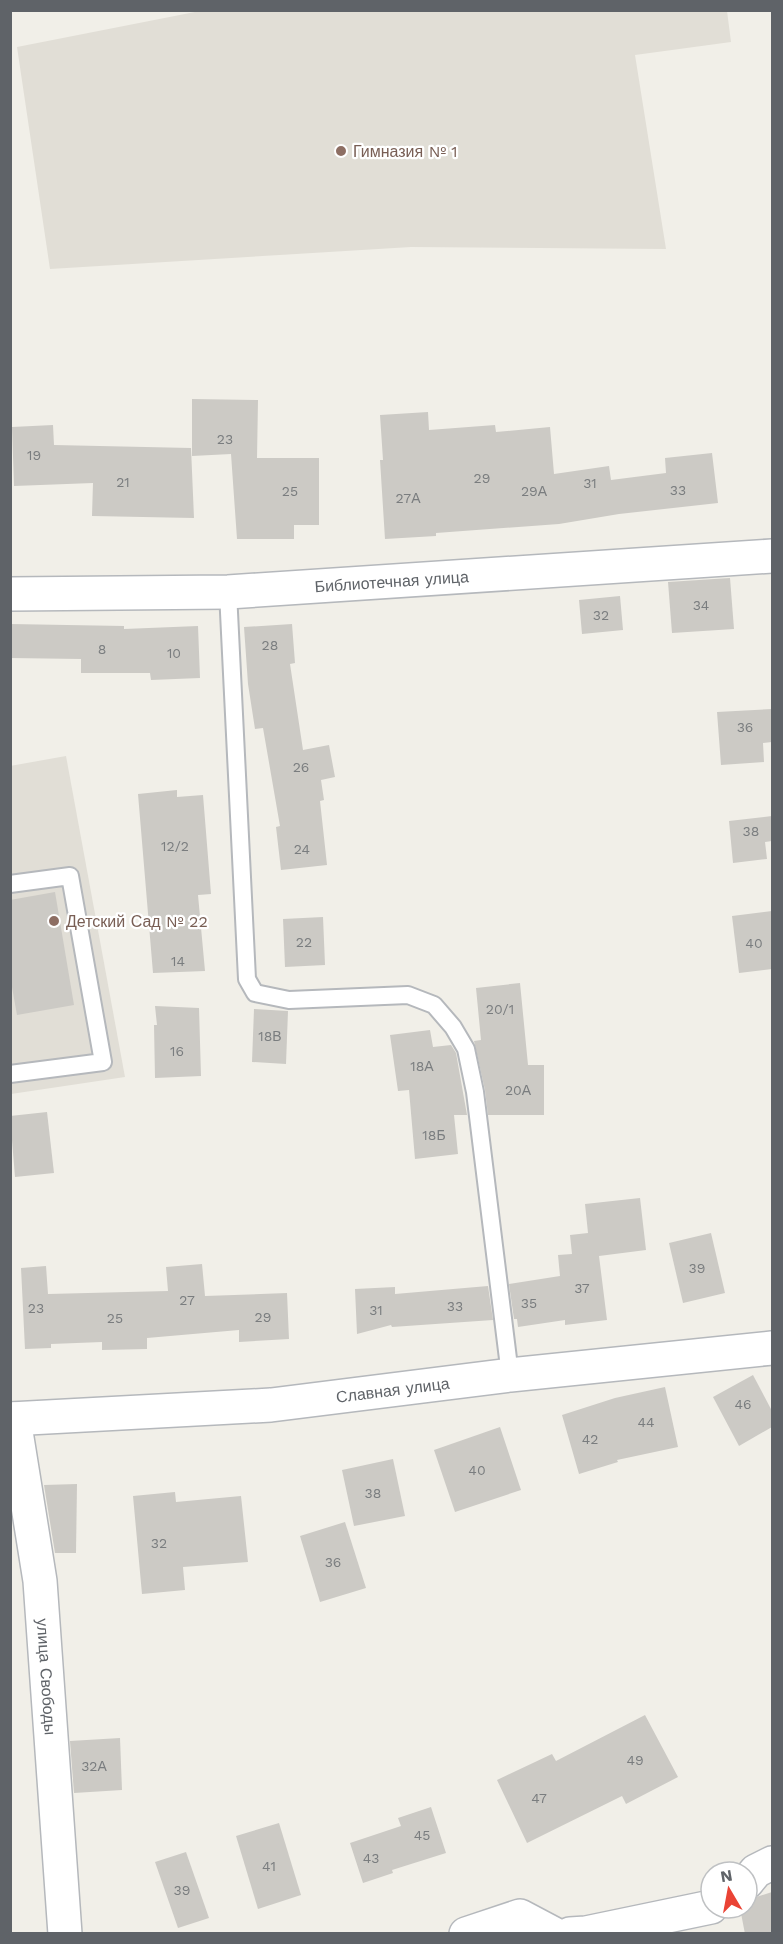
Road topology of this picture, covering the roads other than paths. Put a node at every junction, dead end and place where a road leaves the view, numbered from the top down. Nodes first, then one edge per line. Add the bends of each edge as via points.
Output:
1 (772, 556) edge
2 (228, 592) junction
3 (10, 594) edge
4 (10, 884) edge
5 (10, 1074) edge
6 (772, 1348) edge
7 (510, 1376) junction
8 (12, 1419) edge
9 (699, 1909) edge
10 (65, 1934) edge
11 (466, 1934) edge
12 (554, 1934) edge
13 (570, 1934) edge

1 - 2 street, Библиотечная улица
2 - 3 street, Библиотечная улица
2 - 7 lane via 247,979 255,993 289,1000 408,996 434,1005 453,1027 466,1048 475,1092
4 - 5 lane via 70,876 103,1062
6 - 7 street, Славная улица
7 - 8 street, Славная улица via 271,1405
8 - 10 street, улица Свободы via 40,1581
9 - 13 street
11 - 12 street via 520,1916

